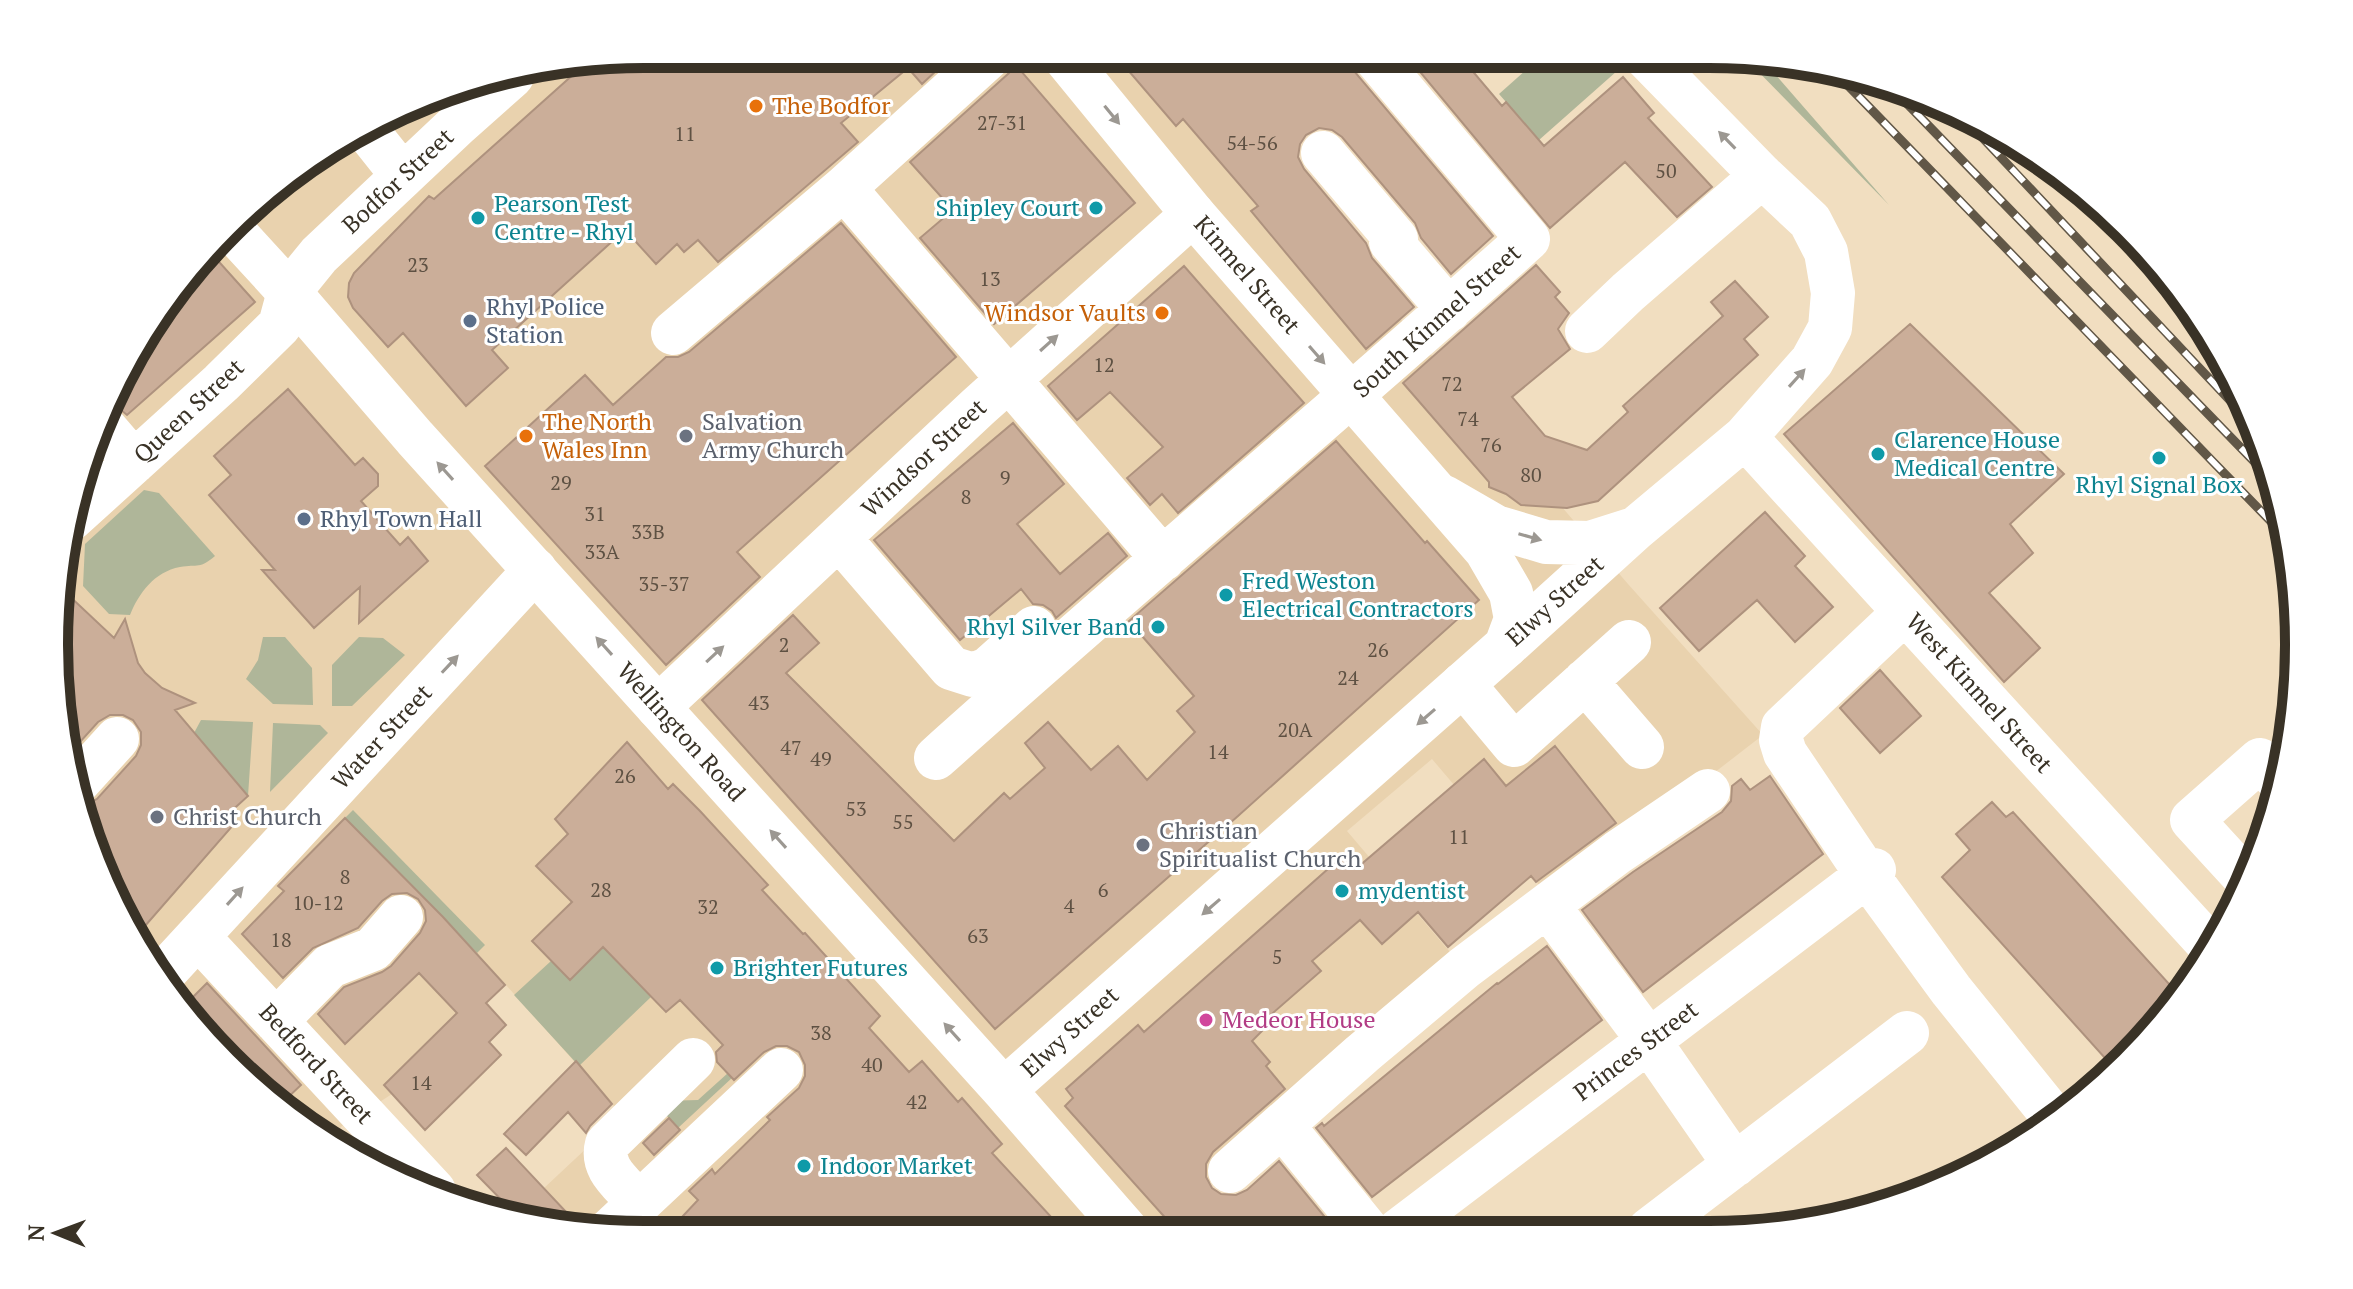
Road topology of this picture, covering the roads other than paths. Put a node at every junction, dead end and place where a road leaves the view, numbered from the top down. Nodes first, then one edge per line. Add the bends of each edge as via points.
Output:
1 (977, 68) edge
2 (1073, 68) edge
3 (1384, 68) edge
4 (1657, 68) edge
5 (500, 87) edge
6 (372, 137) edge
7 (1323, 153) dead end
8 (403, 176) junction
9 (1762, 176) junction
10 (844, 188) junction
11 (1193, 214) junction
12 (238, 236) edge
13 (289, 292) junction
14 (1449, 310) junction
15 (1587, 331) dead end
16 (673, 333) dead end
17 (1010, 379) junction
18 (1353, 395) junction
19 (109, 433) edge
20 (1745, 437) junction
21 (134, 462) junction
22 (1435, 492) junction
23 (85, 506) edge
24 (1634, 530) junction
25 (839, 538) junction
26 (1163, 559) junction
27 (535, 570) junction
28 (1905, 612) junction
29 (1034, 628) dead end
30 (1629, 642) dead end
31 (1506, 646) junction
32 (1585, 681) junction
33 (1463, 684) junction
34 (658, 707) junction
35 (117, 739) dead end
36 (1642, 747) dead end
37 (936, 758) dead end
38 (2270, 772) edge
39 (84, 776) edge
40 (1708, 791) dead end
41 (2238, 871) edge
42 (1870, 873) junction
43 (1548, 906) junction
44 (401, 917) dead end
45 (198, 937) junction
46 (2204, 939) edge
47 (168, 969) edge
48 (276, 1021) junction
49 (1907, 1033) dead end
50 (1649, 1041) junction
51 (693, 1060) dead end
52 (781, 1070) dead end
53 (1004, 1090) junction
54 (2048, 1110) edge
55 (1282, 1125) junction
56 (1735, 1165) junction
57 (1230, 1171) dead end
58 (419, 1175) edge
59 (638, 1202) junction
60 (1447, 1217) edge
61 (620, 1220) edge
62 (1118, 1221) edge
63 (1360, 1221) edge
64 (1661, 1221) edge

1 - 10 street
2 -> 11 street, Kinmel Street
3 - 14 street, South Kinmel Street via 1528,239
9 -> 4 street, Elwy Street
5 - 8 street, Bodfor Street
6 - 8 street
7 - 14 street
8 - 13 street, Bodfor Street via 319,255
9 - 15 street via 1618,282
20 -> 9 street, Elwy Street via 1812,361 1830,328 1833,293 1826,252 1810,221
10 - 16 street
10 - 17 street
17 -> 11 street, Windsor Street
11 -> 18 street, Kinmel Street
12 - 13 street, Wellington Road
13 - 21 street, Queen Street via 280,325
27 -> 13 street, Wellington Road
14 - 18 street, South Kinmel Street
17 - 25 street, Windsor Street
17 - 26 street
18 - 22 street, Kinmel Street
18 - 26 street, South Kinmel Street
19 - 21 street
20 - 24 street, Elwy Street
20 - 28 street, West Kinmel Street
21 - 23 street, Queen Street
22 -> 24 street, Kinmel Street via 1496,527 1546,542 1590,543
22 - 31 street, Kinmel Street via 1486,550 1511,593 1516,619
24 - 31 street, Elwy Street
25 - 29 street via 951,668 973,675 988,669
34 -> 25 street, Windsor Street
26 - 37 street, South Kinmel Street
34 -> 27 street, Wellington Road
45 -> 27 street, Water Street
28 - 42 street via 1783,727 1781,740
28 - 46 street, West Kinmel Street
30 - 32 street
31 - 33 street, Elwy Street
32 - 33 street via 1514,745
32 - 36 street
33 -> 53 street, Elwy Street
53 -> 34 street, Wellington Road
35 - 39 street
38 - 41 street via 2260,760 2192,820
40 - 43 street
42 - 50 street, Princes Street
42 - 54 street via 1951,990
43 - 50 street
43 - 55 street via 1464,968
44 - 48 street via 373,949 330,966
45 - 47 street, Water Street
45 - 48 street, Bedford Street
48 - 58 street, Bedford Street
49 - 56 street
50 - 56 street
50 - 60 street, Princes Street
51 - 59 street via 607,1144 606,1166
52 - 59 street
53 - 62 street, Wellington Road
55 - 57 street
55 - 63 street
56 - 64 street
59 - 61 street

